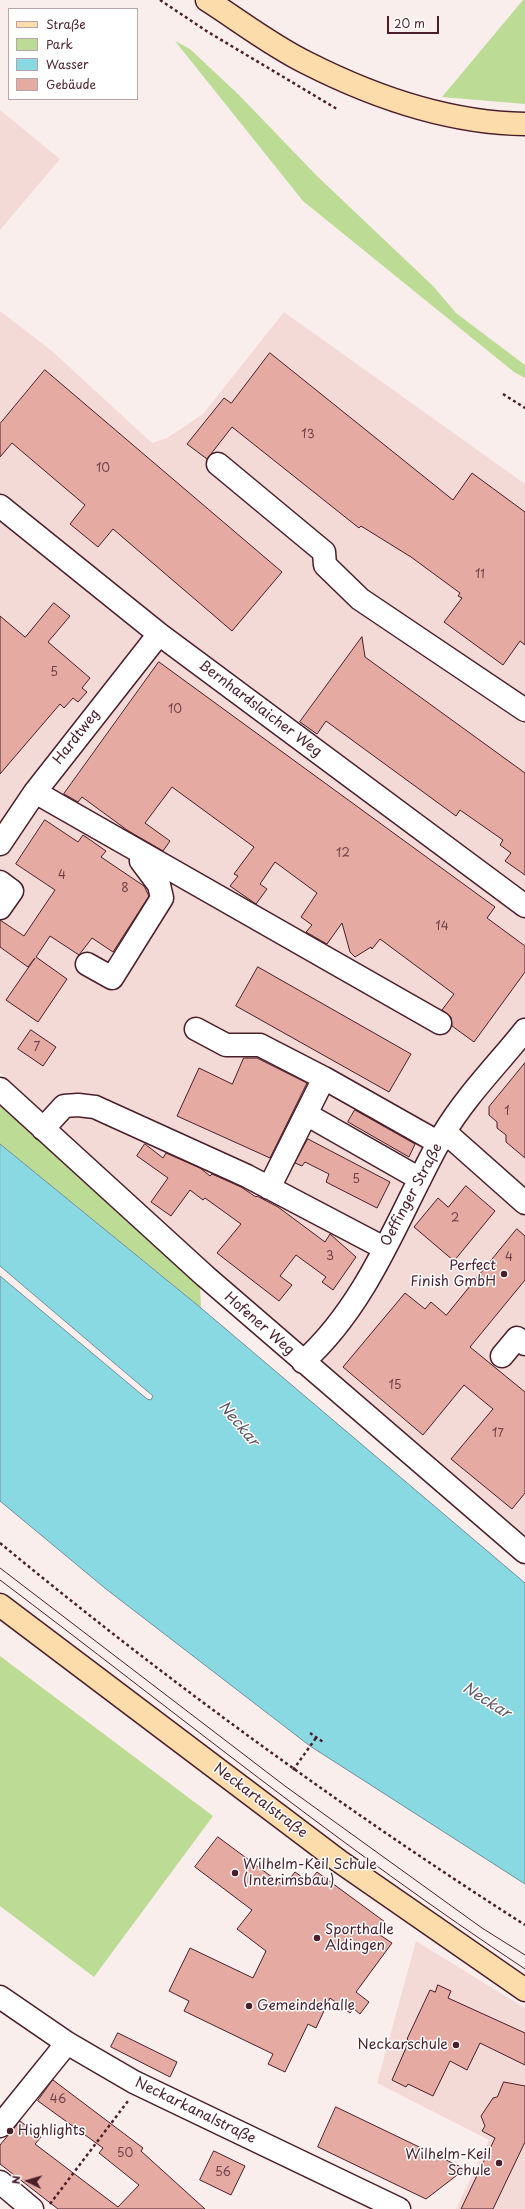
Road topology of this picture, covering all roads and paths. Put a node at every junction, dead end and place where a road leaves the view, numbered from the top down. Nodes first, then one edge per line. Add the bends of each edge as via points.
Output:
1 (160, 0) edge
2 (207, 0) edge
3 (337, 109) dead end
4 (525, 124) edge
5 (503, 394) dead end
6 (525, 408) edge
7 (218, 464) dead end
8 (0, 506) edge
9 (159, 634) junction
10 (525, 710) edge
11 (35, 792) junction
12 (0, 844) edge
13 (144, 854) junction
14 (0, 882) edge
15 (525, 906) edge
16 (0, 908) edge
17 (87, 964) dead end
18 (440, 1022) dead end
19 (196, 1030) dead end
20 (525, 1030) edge
21 (324, 1078) junction
22 (0, 1088) edge
23 (306, 1114) junction
24 (43, 1129) junction
25 (442, 1138) junction
26 (420, 1179) junction
27 (270, 1188) junction
28 (525, 1202) edge
29 (384, 1248) junction
30 (525, 1344) edge
31 (502, 1356) dead end
32 (303, 1362) junction
33 (0, 1543) edge
34 (525, 1552) edge
35 (0, 1605) edge
36 (310, 1733) dead end
37 (316, 1738) junction
38 (323, 1742) dead end
39 (293, 1770) junction
40 (525, 1925) edge
41 (525, 1990) edge
42 (0, 1997) edge
43 (66, 2043) junction
44 (140, 2085) junction
45 (0, 2126) edge
46 (0, 2182) edge
47 (32, 2209) edge
48 (46, 2209) edge
49 (399, 2209) edge

1 - 3 path via 208,32
2 - 4 main road via 307,63 370,92 419,109 482,120
5 - 6 path
7 - 10 street via 324,552 325,565 360,599
8 - 9 street, Bernhardslaicher Weg
9 - 11 street, Hardtweg
9 - 15 street, Bernhardslaicher Weg
11 - 12 street, Hardtweg
11 - 13 street
13 - 17 street via 141,861 159,885 162,898 112,978
13 - 18 street
14 - 16 street via 12,890
19 - 21 street via 226,1045 260,1045
20 - 25 street, Oeffinger Straße via 463,1106
21 - 23 street
21 - 25 street
22 - 24 street, Hofener Weg
23 - 26 street
23 - 27 street
24 - 27 street via 64,1106 95,1107
24 - 32 street, Hofener Weg
25 - 26 street, Oeffinger Straße
25 - 28 street
26 - 29 street, Oeffinger Straße
27 - 29 street
29 - 32 street, Oeffinger Straße via 338,1326 322,1346
30 - 31 street via 517,1338
32 - 34 street, Hofener Weg
33 - 39 path via 155,1667
35 - 41 main road, Neckartalstraße via 340,1861
36 - 37 path
37 - 38 path
37 - 39 path
39 - 40 path
42 - 43 street, Neckarkanalstraße
43 - 44 street, Neckarkanalstraße
43 - 45 street
44 - 48 path
44 - 49 street, Neckarkanalstraße
46 - 47 street

